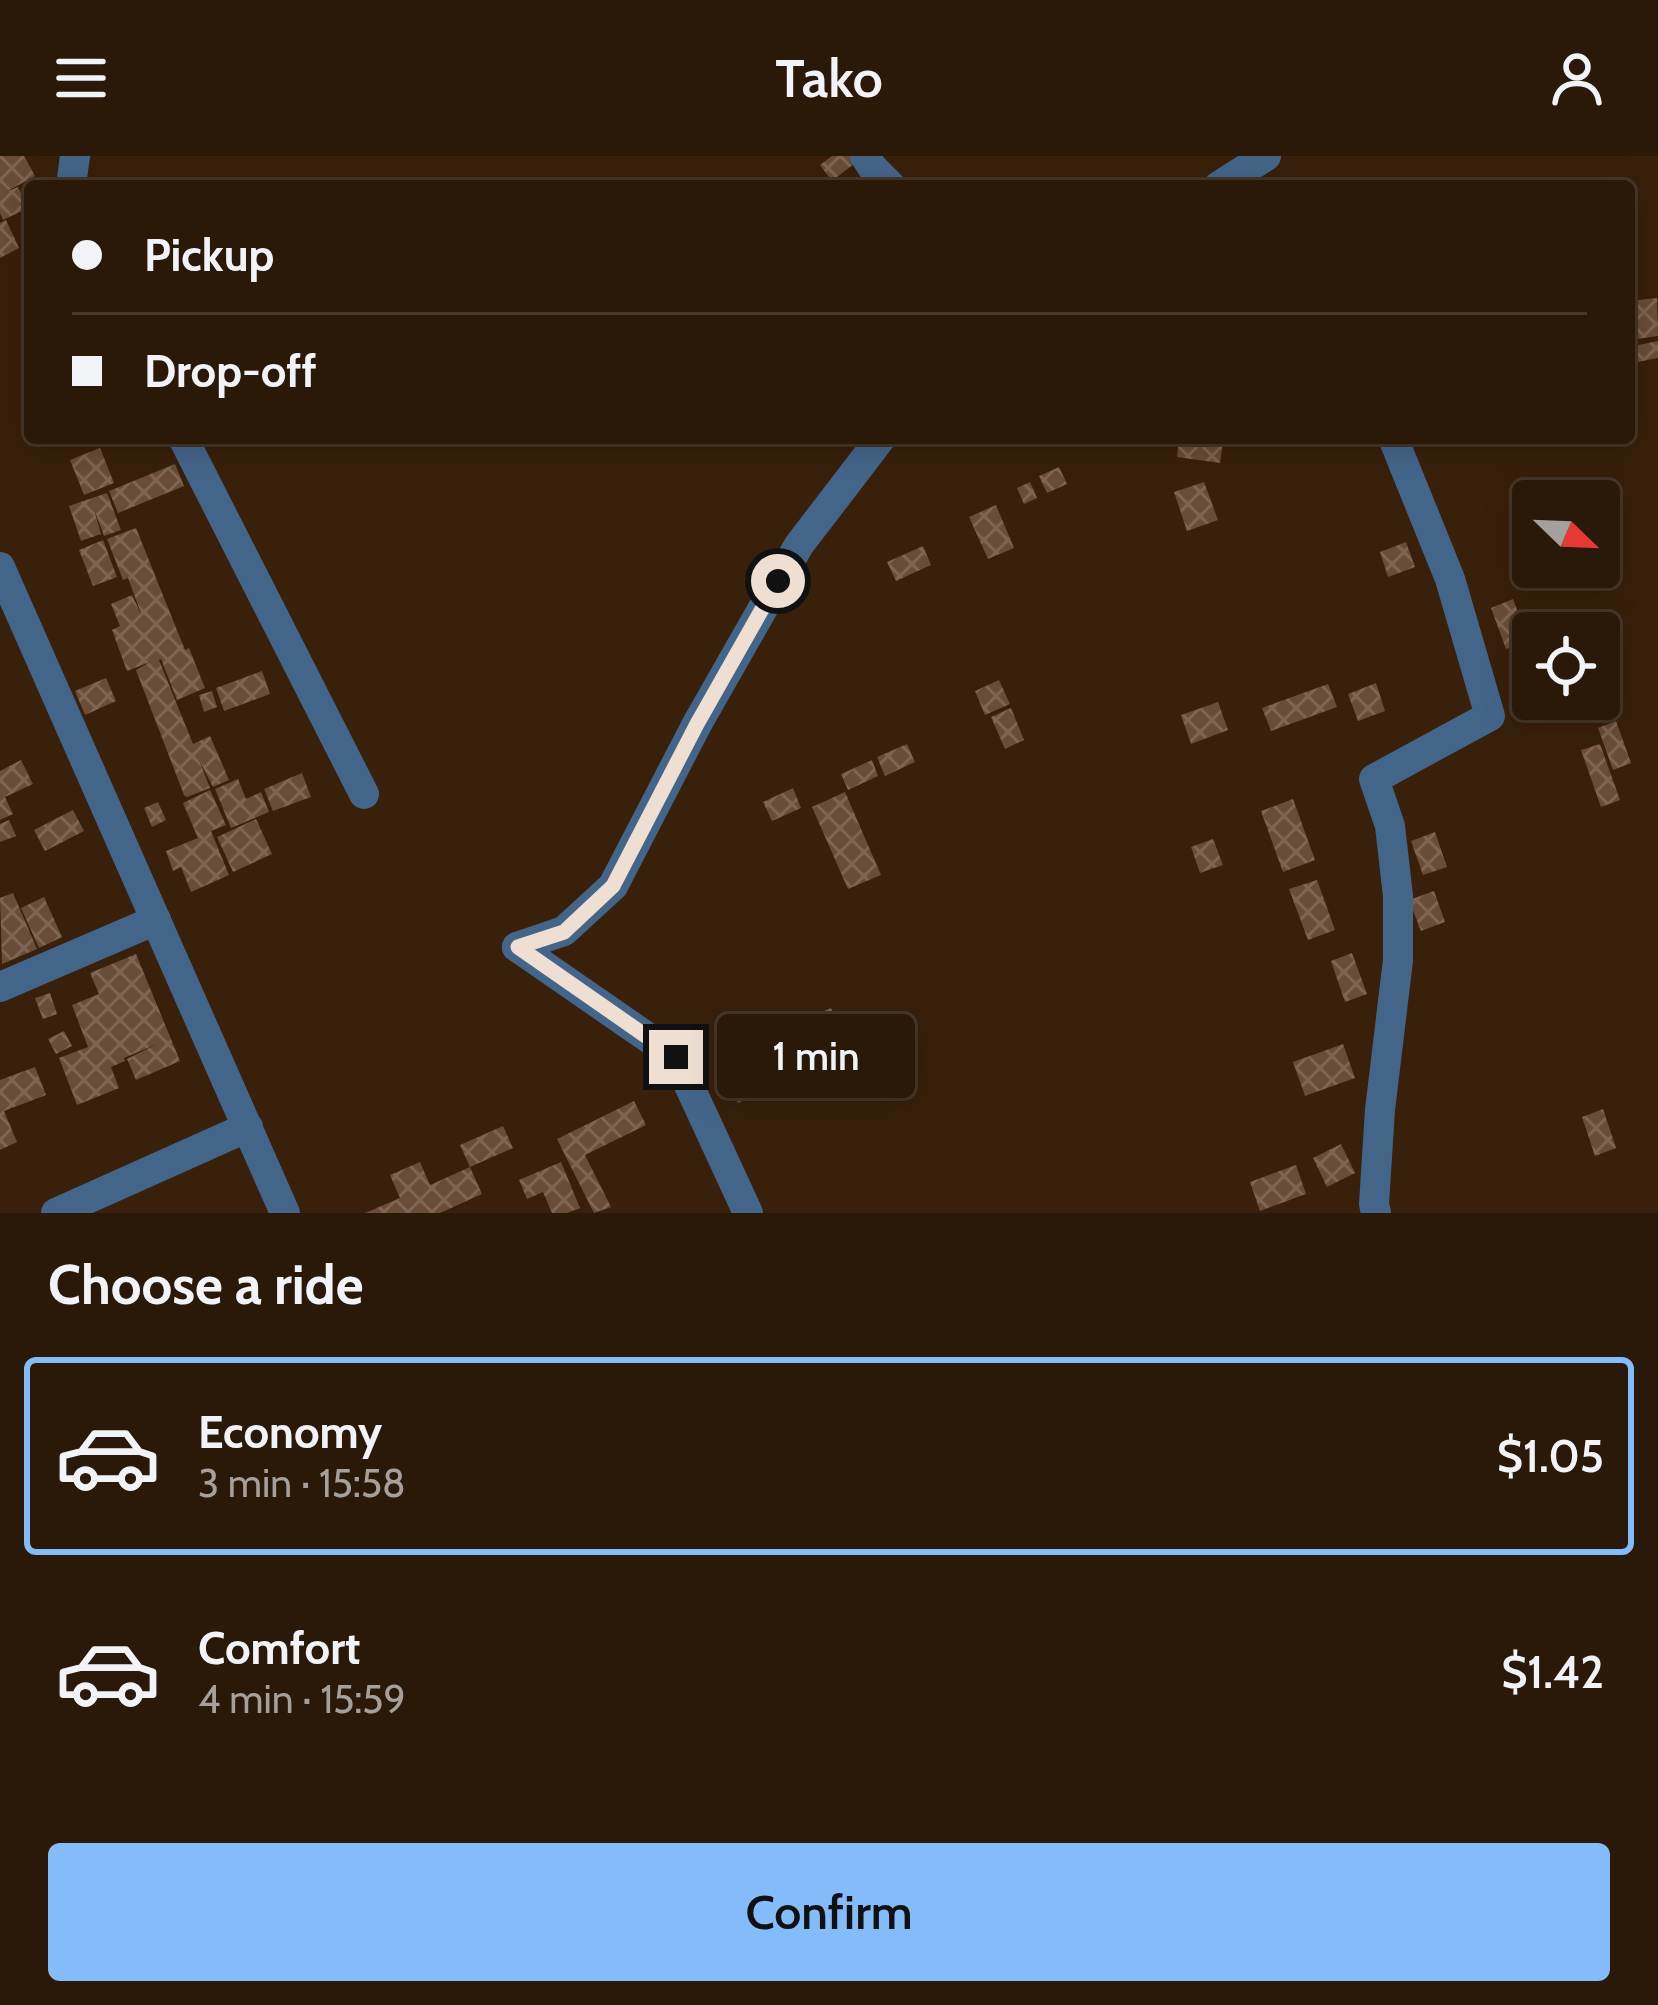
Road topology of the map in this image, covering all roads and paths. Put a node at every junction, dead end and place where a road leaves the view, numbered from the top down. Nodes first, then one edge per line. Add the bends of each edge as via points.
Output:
1 (865, 156) edge
2 (1266, 156) edge
3 (885, 180) edge
4 (1234, 180) edge
5 (186, 444) edge
6 (875, 444) edge
7 (1395, 444) edge
8 (0, 567) edge
9 (364, 794) dead end
10 (156, 920) junction
11 (0, 988) edge
12 (248, 1127) junction
13 (56, 1213) edge
14 (285, 1213) edge
15 (748, 1213) edge
16 (1376, 1213) edge

1 - 3 street
2 - 4 street
5 - 9 street
6 - 15 street via 799,545 613,886 564,932 518,947 676,1057
7 - 16 street via 1450,579 1490,716 1374,779 1390,826 1398,896
8 - 10 street
10 - 11 street
10 - 12 street
12 - 13 street
12 - 14 street

